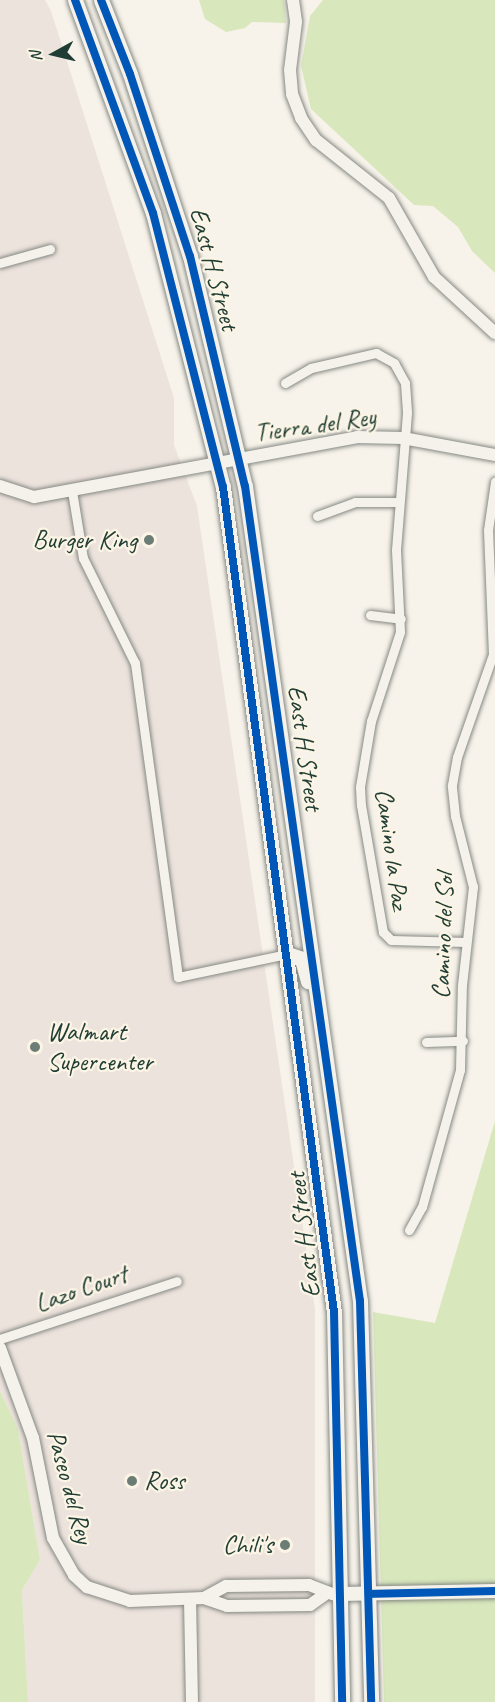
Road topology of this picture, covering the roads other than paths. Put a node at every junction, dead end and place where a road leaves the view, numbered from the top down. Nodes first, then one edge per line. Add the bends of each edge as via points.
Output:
1 (75, 0) edge
2 (101, 0) edge
3 (293, 0) edge
4 (50, 249) dead end
5 (0, 263) edge
6 (495, 333) edge
7 (285, 383) dead end
8 (403, 438) junction
9 (495, 455) edge
10 (239, 458) junction
11 (219, 463) junction
12 (495, 482) edge
13 (0, 486) edge
14 (72, 490) junction
15 (398, 502) junction
16 (317, 516) dead end
17 (370, 615) dead end
18 (401, 619) junction
19 (466, 942) junction
20 (287, 954) junction
21 (321, 1004) junction
22 (463, 1041) junction
23 (426, 1042) dead end
24 (410, 1230) dead end
25 (177, 1281) dead end
26 (0, 1339) edge
27 (0, 1348) edge
28 (495, 1590) edge
29 (334, 1594) junction
30 (369, 1594) junction
31 (204, 1598) junction
32 (190, 1599) junction
33 (192, 1702) edge
34 (342, 1702) edge
35 (371, 1702) edge

1 - 11 main road, East H Street via 153,213
2 - 10 main road, East H Street via 171,195
3 - 6 street via 296,22 291,81 301,118 316,140 389,198 434,277
4 - 5 street
7 - 8 street, Camino la Paz via 310,368 376,353 382,355 399,369 405,383
8 - 9 street, Tierra del Rey
8 - 10 street, Tierra del Rey via 357,437
8 - 15 street, Camino la Paz
10 - 11 street, Tierra del Rey
10 - 21 main road, East H Street
11 - 14 street, Tierra del Rey
11 - 20 main road, East H Street
12 - 19 street, Camino del Sol via 488,536 493,654 453,775 455,816 473,887
13 - 14 street, Tierra del Rey via 34,497
14 - 20 street via 83,558 135,663 178,977
15 - 16 street via 355,502
15 - 18 street, Camino la Paz via 396,559
17 - 18 street
18 - 19 street, Camino la Paz via 397,644 371,721 360,787 383,932 391,940
19 - 22 street, Camino del Sol
20 - 21 main road via 302,959 312,999
20 - 29 main road, East H Street via 334,1312
21 - 30 main road, East H Street via 360,1301
22 - 23 street
22 - 24 street, Camino del Sol via 459,1080 422,1207
25 - 26 street, Lazo Court
27 - 32 street, Paseo del Rey via 33,1438 53,1538 74,1575 87,1587 111,1598
28 - 30 main road, Paseo del Rey
29 - 30 main road, Paseo del Rey
29 - 31 street, Paseo del Rey via 310,1605 227,1606
29 - 31 street, Paseo del Rey via 309,1585 226,1586
29 - 34 main road, East H Street
30 - 35 main road, East H Street
31 - 32 street, Paseo del Rey
32 - 33 street

